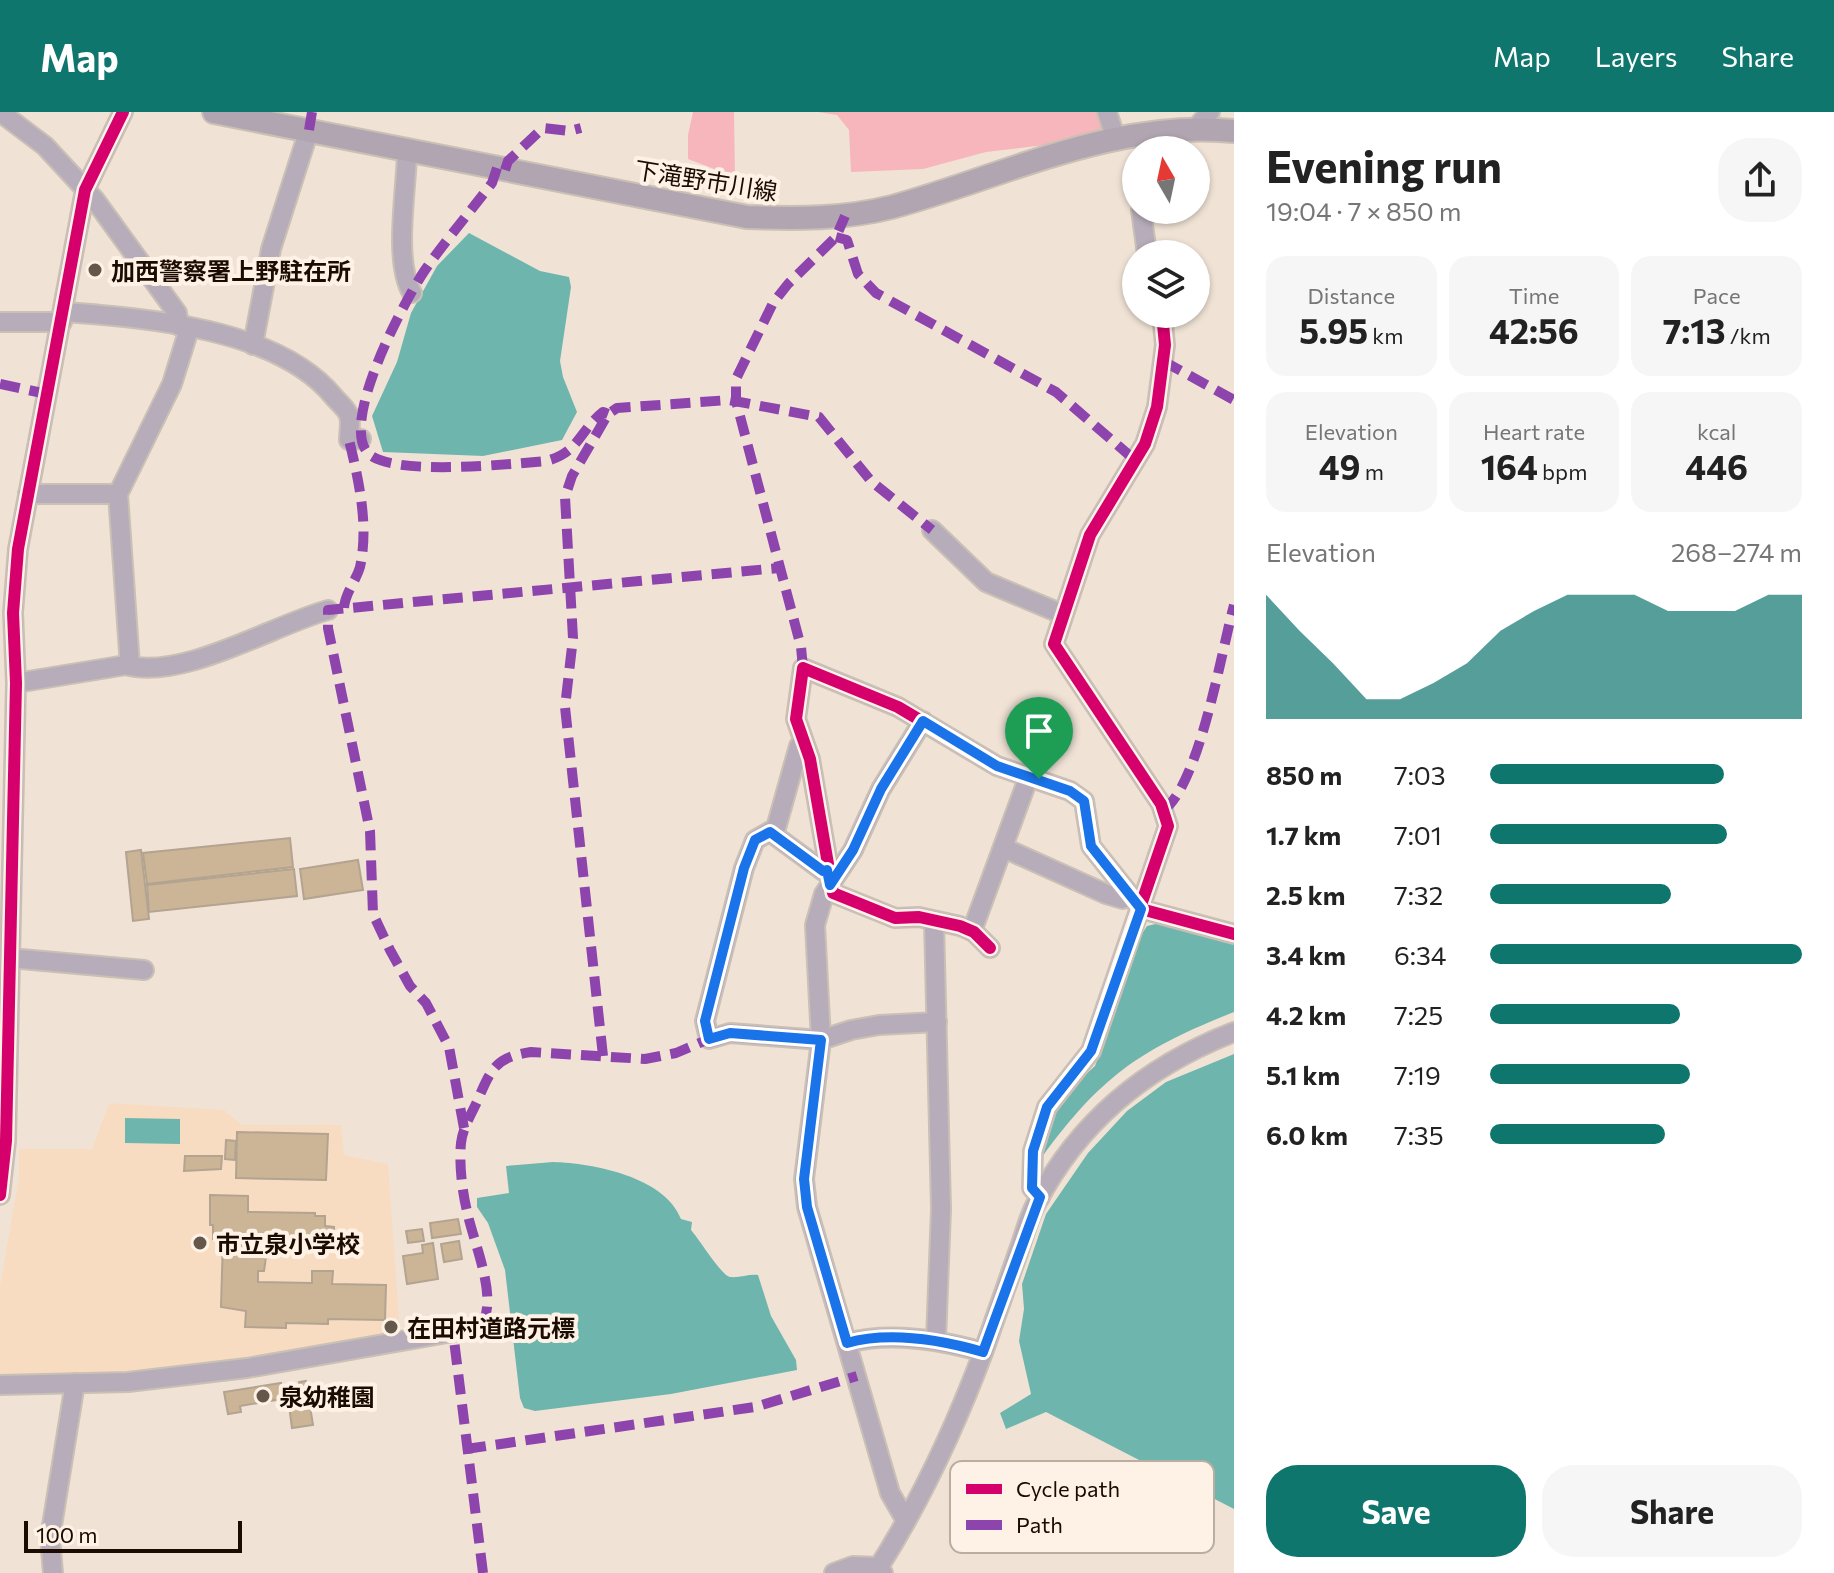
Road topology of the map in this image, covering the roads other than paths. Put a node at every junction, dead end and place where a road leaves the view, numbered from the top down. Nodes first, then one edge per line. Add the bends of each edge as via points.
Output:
1 (0, 112) edge
2 (123, 112) edge
3 (214, 112) edge
4 (1107, 112) edge
5 (1203, 120) edge
6 (309, 130) junction
7 (1234, 131) edge
8 (1161, 136) edge
9 (1116, 140) junction
10 (1122, 141) edge
11 (407, 150) junction
12 (85, 190) junction
13 (412, 293) dead end
14 (63, 317) junction
15 (0, 322) edge
16 (184, 327) junction
17 (1163, 328) edge
18 (253, 345) junction
19 (361, 439) dead end
20 (28, 494) junction
21 (118, 494) junction
22 (932, 530) dead end
23 (328, 610) dead end
24 (1062, 614) junction
25 (130, 666) junction
26 (16, 683) junction
27 (923, 721) junction
28 (804, 744) junction
29 (1029, 776) junction
30 (770, 832) junction
31 (1004, 848) junction
32 (828, 878) junction
33 (1128, 895) junction
34 (1141, 909) junction
35 (934, 921) junction
36 (972, 931) junction
37 (1234, 934) edge
38 (990, 948) dead end
39 (10, 958) junction
40 (144, 970) dead end
41 (937, 1022) junction
42 (1234, 1032) edge
43 (821, 1040) junction
44 (0, 1195) edge
45 (1040, 1197) junction
46 (453, 1332) dead end
47 (936, 1340) junction
48 (847, 1343) junction
49 (983, 1352) junction
50 (75, 1383) junction
51 (0, 1385) edge
52 (905, 1519) junction
53 (879, 1571) edge
54 (53, 1573) edge
55 (834, 1573) edge

1 - 12 street via 45,146
2 - 12 street
3 - 6 main road, 下滝野市川線
4 - 9 street
5 - 7 main road, 下滝野市川線
5 - 8 main road, 下滝野市川線
6 - 11 main road, 下滝野市川線
6 - 18 street via 271,249
9 - 10 main road, 下滝野市川線
9 - 11 main road, 下滝野市川線 via 1045,156 893,206 790,219 747,217
11 - 13 street via 403,251
12 - 14 street
12 - 16 street
14 - 15 street
14 - 16 street
14 - 20 street
16 - 18 street
16 - 21 street via 172,384
17 - 24 street via 1159,392 1145,444 1090,535
18 - 19 street via 302,368 327,389 349,416 349,440
20 - 21 street
20 - 26 street via 13,613
21 - 25 street
22 - 24 street via 986,582
23 - 25 street via 219,654 141,669
24 - 34 street via 1054,644 1161,804 1168,826
25 - 26 street
26 - 39 street
27 - 28 street via 803,668 796,719
27 - 29 street via 997,766
27 - 32 street via 881,789 853,850
28 - 30 street via 799,746 776,828
28 - 32 street
29 - 31 street
29 - 33 street via 1084,801 1091,846
30 - 32 street
30 - 43 street via 755,840 744,868 705,1021 709,1039 730,1033
31 - 33 street via 1106,894 1123,899
31 - 36 street
32 - 35 street via 833,893 881,914
32 - 43 street via 815,925
33 - 34 street
34 - 37 street
34 - 45 street via 1091,1051 1047,1107 1033,1151 1032,1188
35 - 36 street
35 - 41 street
36 - 38 street
39 - 40 street
39 - 44 street
41 - 43 street via 879,1025
41 - 47 street via 941,1209
42 - 45 street via 1195,1047 1123,1093 1094,1122
43 - 48 street via 804,1179 807,1207
45 - 49 street
46 - 50 street via 247,1368
47 - 48 street
47 - 49 street
48 - 52 street via 890,1493
49 - 52 street via 940,1461
50 - 51 street
50 - 54 street via 50,1538
52 - 53 street
53 - 55 street via 853,1566

